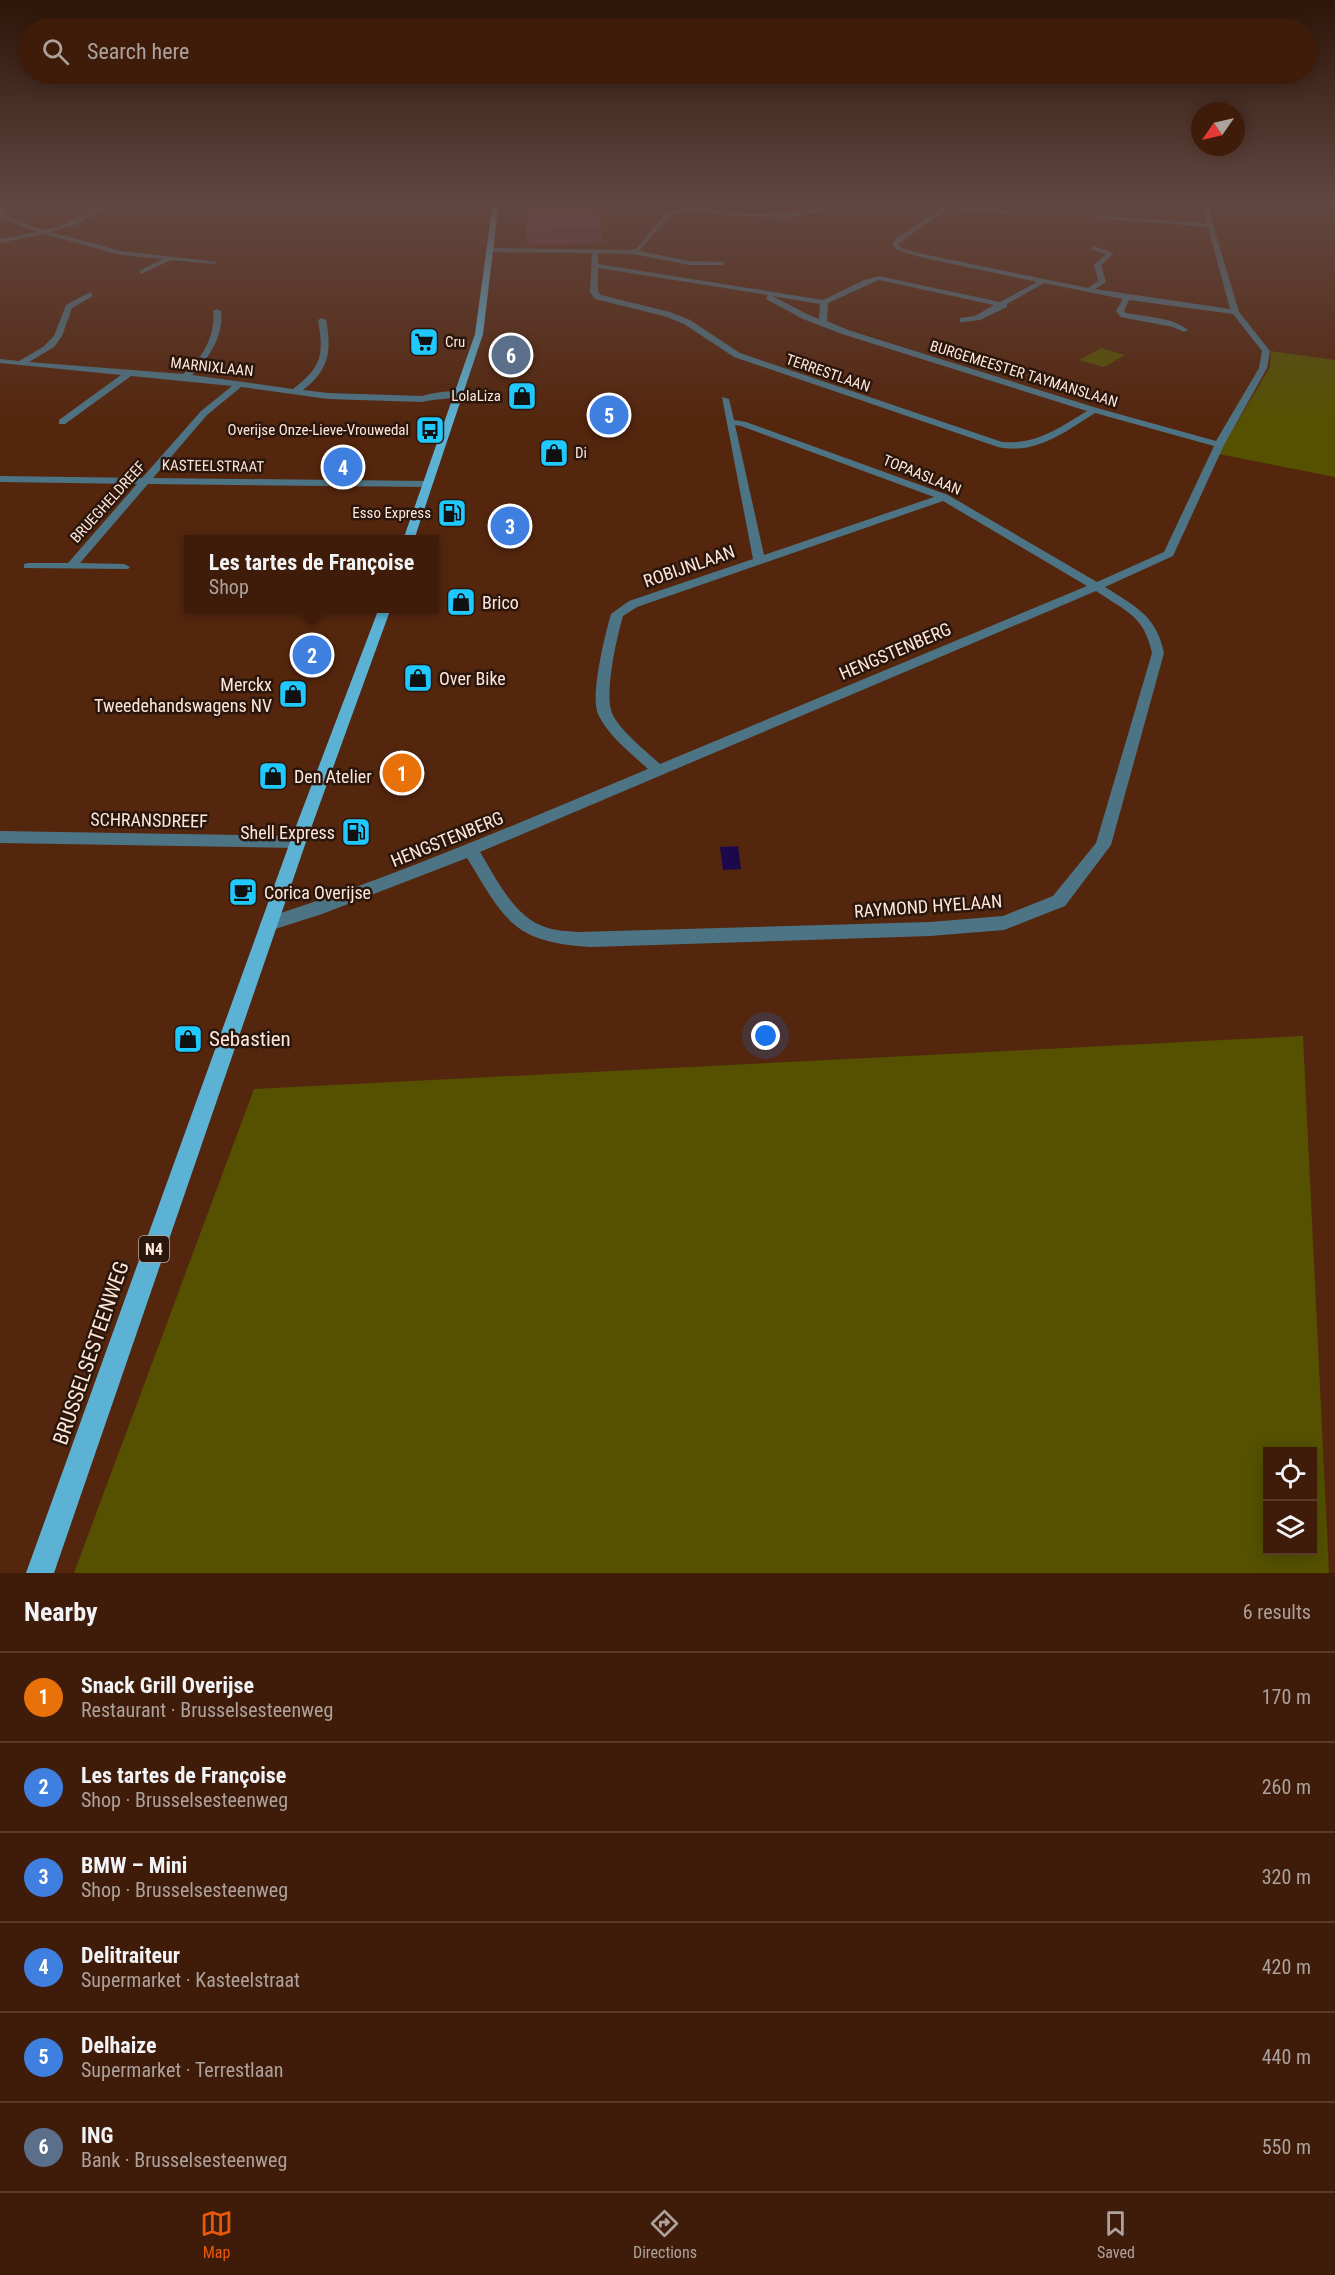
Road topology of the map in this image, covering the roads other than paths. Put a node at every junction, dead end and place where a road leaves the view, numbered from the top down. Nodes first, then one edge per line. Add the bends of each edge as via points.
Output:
1 (487, 274) edge
2 (594, 274) edge
3 (655, 274) edge
4 (1011, 274) edge
5 (1100, 274) edge
6 (1225, 274) edge
7 (1043, 281) junction
8 (756, 290) junction
9 (1088, 291) junction
10 (90, 294) dead end
11 (1127, 298) junction
12 (824, 302) junction
13 (1004, 305) junction
14 (217, 311) dead end
15 (1235, 312) junction
16 (322, 320) dead end
17 (963, 320) dead end
18 (823, 322) junction
19 (1184, 330) dead end
20 (1, 361) edge
21 (20, 364) junction
22 (128, 374) junction
23 (185, 377) junction
24 (241, 383) junction
25 (297, 390) junction
26 (725, 399) dead end
27 (457, 400) junction
28 (1094, 410) junction
29 (62, 422) dead end
30 (731, 422) junction
31 (758, 430) junction
32 (734, 438) junction
33 (1218, 445) junction
34 (0, 479) edge
35 (148, 481) junction
36 (426, 484) junction
37 (944, 497) junction
38 (410, 535) edge
39 (759, 560) junction
40 (72, 565) junction
41 (28, 566) dead end
42 (124, 567) dead end
43 (1096, 586) junction
44 (384, 613) edge
45 (658, 771) junction
46 (0, 837) edge
47 (298, 842) junction
48 (470, 850) junction
49 (269, 924) junction
50 (40, 1573) edge

1 - 27 main road via 479,334
2 - 28 street, TERRESTLAAN via 594,292 598,297 668,314 738,355 1000,445 1016,448 1040,442
3 - 8 street, BURGEMEESTER TAYMANSLAAN
4 - 7 street
5 - 9 street via 1102,282
6 - 15 street, HENGSTENBERG
7 - 9 street
7 - 13 street
8 - 12 street, BURGEMEESTER TAYMANSLAAN
8 - 18 street, BURGEMEESTER TAYMANSLAAN
9 - 11 street
10 - 21 street via 66,309 58,337 52,343
11 - 15 street
11 - 19 street via 1120,311 1124,315
12 - 13 street via 879,278
12 - 18 street
13 - 17 street
14 - 23 street via 218,323 210,344 195,371
15 - 33 street, HENGSTENBERG via 1266,351 1263,368
16 - 25 street via 327,347 323,363 310,382
18 - 28 street, BURGEMEESTER TAYMANSLAAN via 878,344
20 - 21 street, MARNIXLAAN
21 - 22 street, MARNIXLAAN
22 - 23 street, MARNIXLAAN
22 - 29 street
23 - 24 street, MARNIXLAAN
24 - 25 street, MARNIXLAAN
24 - 35 street, BRUEGHELDREEF via 204,413
25 - 27 street, MARNIXLAAN via 328,396
26 - 30 street
27 - 36 main road
28 - 33 street, BURGEMEESTER TAYMANSLAAN
30 - 31 street, TOPAASLAAN
30 - 32 street
31 - 32 street
31 - 37 street, TOPAASLAAN
32 - 39 street
33 - 43 street, HENGSTENBERG via 1169,554
34 - 35 street, KASTEELSTRAAT
35 - 36 street, KASTEELSTRAAT
35 - 40 street, BRUEGHELDREEF
36 - 38 main road
37 - 39 street, ROBIJNLAAN
37 - 43 street, TOPAASLAAN
39 - 45 street, ROBIJNLAAN via 633,604 617,614 604,712
40 - 41 street, BRUEGHELDREEF
40 - 42 street, BRUEGHELDREEF
43 - 45 street, HENGSTENBERG
43 - 48 street, RAYMOND HYELAAN via 1140,615 1154,634 1158,653 1103,845 1059,900 1004,923 591,940 539,933 525,925
44 - 47 main road, BRUSSELSESTEENWEG / N4
45 - 48 street, HENGSTENBERG
46 - 47 street, SCHRANSDREEF
47 - 49 main road, BRUSSELSESTEENWEG / N4
48 - 49 street, HENGSTENBERG
49 - 50 main road, BRUSSELSESTEENWEG / N4

